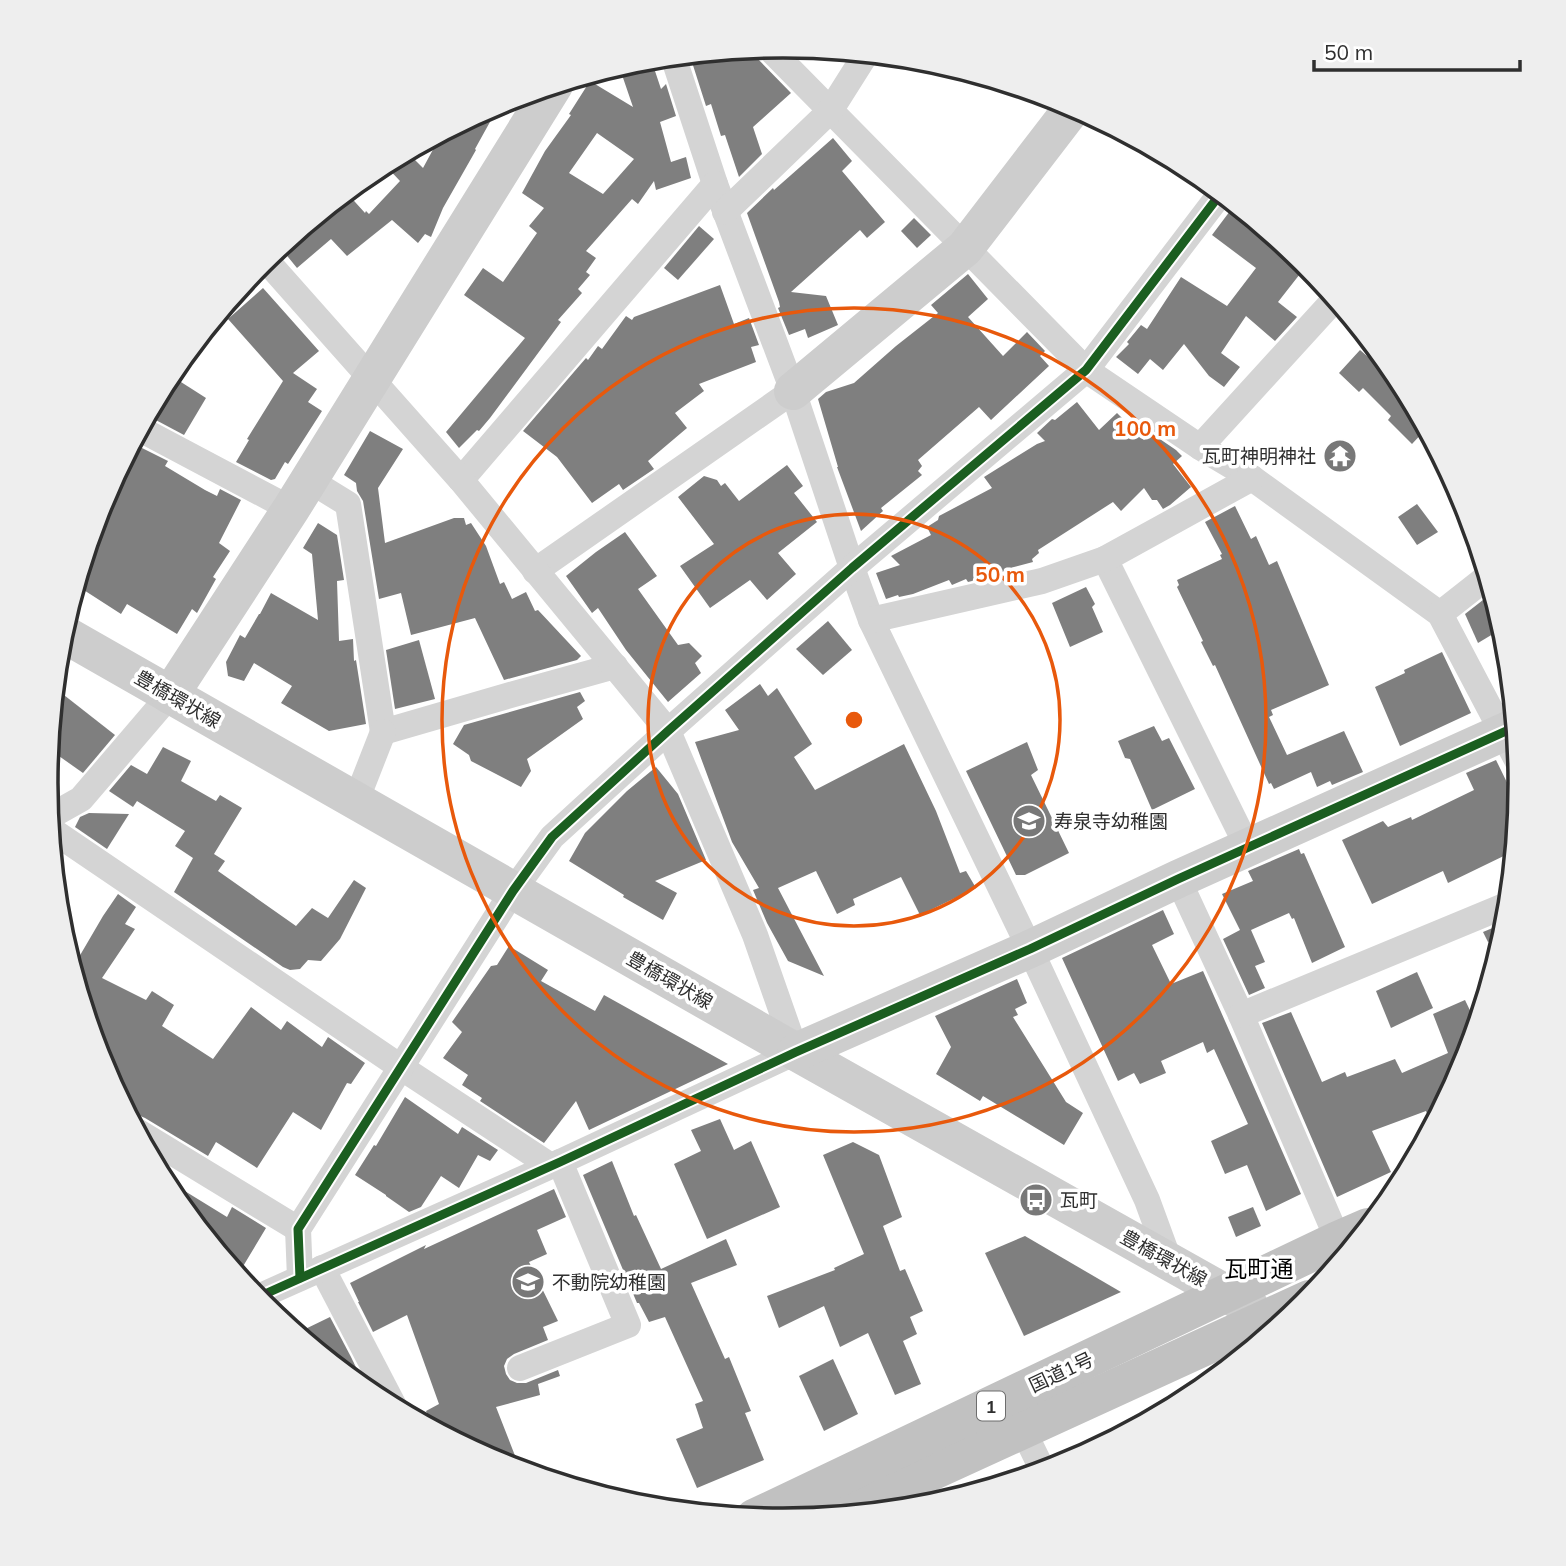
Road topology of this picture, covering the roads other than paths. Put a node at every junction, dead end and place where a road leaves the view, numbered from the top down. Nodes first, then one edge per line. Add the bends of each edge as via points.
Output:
1 (779, 58) edge
2 (861, 62) edge
3 (676, 66) edge
4 (546, 97) edge
5 (830, 111) junction
6 (1066, 115) edge
7 (715, 184) junction
8 (1215, 201) edge
9 (725, 212) junction
10 (965, 248) junction
11 (273, 268) edge
12 (1329, 306) edge
13 (1086, 370) junction
14 (370, 379) junction
15 (793, 391) junction
16 (148, 432) edge
17 (1200, 447) junction
18 (1252, 478) junction
19 (461, 480) junction
20 (300, 494) junction
21 (1105, 559) junction
22 (852, 568) junction
23 (535, 571) junction
24 (1480, 583) edge
25 (1440, 614) junction
26 (872, 620) junction
27 (73, 639) edge
28 (615, 666) junction
29 (170, 695) junction
30 (668, 731) junction
31 (1507, 731) edge
32 (383, 732) junction
33 (1507, 743) edge
34 (356, 801) junction
35 (59, 812) edge
36 (60, 835) edge
37 (1248, 848) junction
38 (1178, 879) junction
39 (513, 891) junction
40 (1497, 909) edge
41 (1030, 949) junction
42 (1241, 1015) junction
43 (796, 1052) junction
44 (402, 1068) junction
45 (152, 1140) edge
46 (555, 1164) junction
47 (298, 1229) junction
48 (1352, 1232) edge
49 (1350, 1234) edge
50 (1169, 1260) junction
51 (311, 1273) junction
52 (267, 1293) edge
53 (1227, 1294) junction
54 (1272, 1318) edge
55 (1265, 1324) edge
56 (520, 1368) dead end
57 (382, 1387) edge
58 (1023, 1430) junction
59 (1038, 1462) edge
60 (862, 1504) edge
61 (775, 1508) edge

1 - 5 street
2 - 5 street
3 - 7 street
4 - 14 street
5 - 9 street
5 - 10 street
6 - 10 street
7 - 9 street
7 - 19 street
8 - 13 street
9 - 15 street
10 - 13 street
10 - 15 street
11 - 14 street
12 - 17 street
13 - 17 street
13 - 22 street
14 - 19 street
14 - 20 street
15 - 22 street
15 - 23 street
16 - 20 street
17 - 18 street
18 - 21 street
18 - 25 street
19 - 23 street
20 - 29 street
20 - 32 street via 348,504
21 - 26 street via 1042,581
21 - 37 street
22 - 26 street
22 - 30 street
23 - 28 street
24 - 25 street
25 - 31 street
26 - 41 street
27 - 29 street, 豊橋環状線
28 - 30 street
28 - 32 street
29 - 34 street, 豊橋環状線
29 - 35 street via 81,799
30 - 39 street via 552,837
30 - 43 street via 754,935
32 - 34 street
33 - 37 street
34 - 39 street, 豊橋環状線
36 - 44 street
37 - 38 street
38 - 41 street
38 - 42 street
39 - 43 street, 豊橋環状線
39 - 44 street
40 - 42 street
41 - 43 street
41 - 50 street via 1147,1200
42 - 48 street
43 - 46 street
43 - 50 street, 豊橋環状線
44 - 46 street
44 - 47 street
45 - 47 street
46 - 51 street
46 - 56 street via 628,1325
47 - 51 street
49 - 53 highway, 国道1号 / 1
50 - 53 street, 豊橋環状線
51 - 52 street
51 - 57 street
53 - 54 street, 豊橋環状線
53 - 61 highway, 国道1号 / 1
55 - 58 highway, 国道1号 / 1
58 - 59 street
58 - 60 highway, 国道1号 / 1

